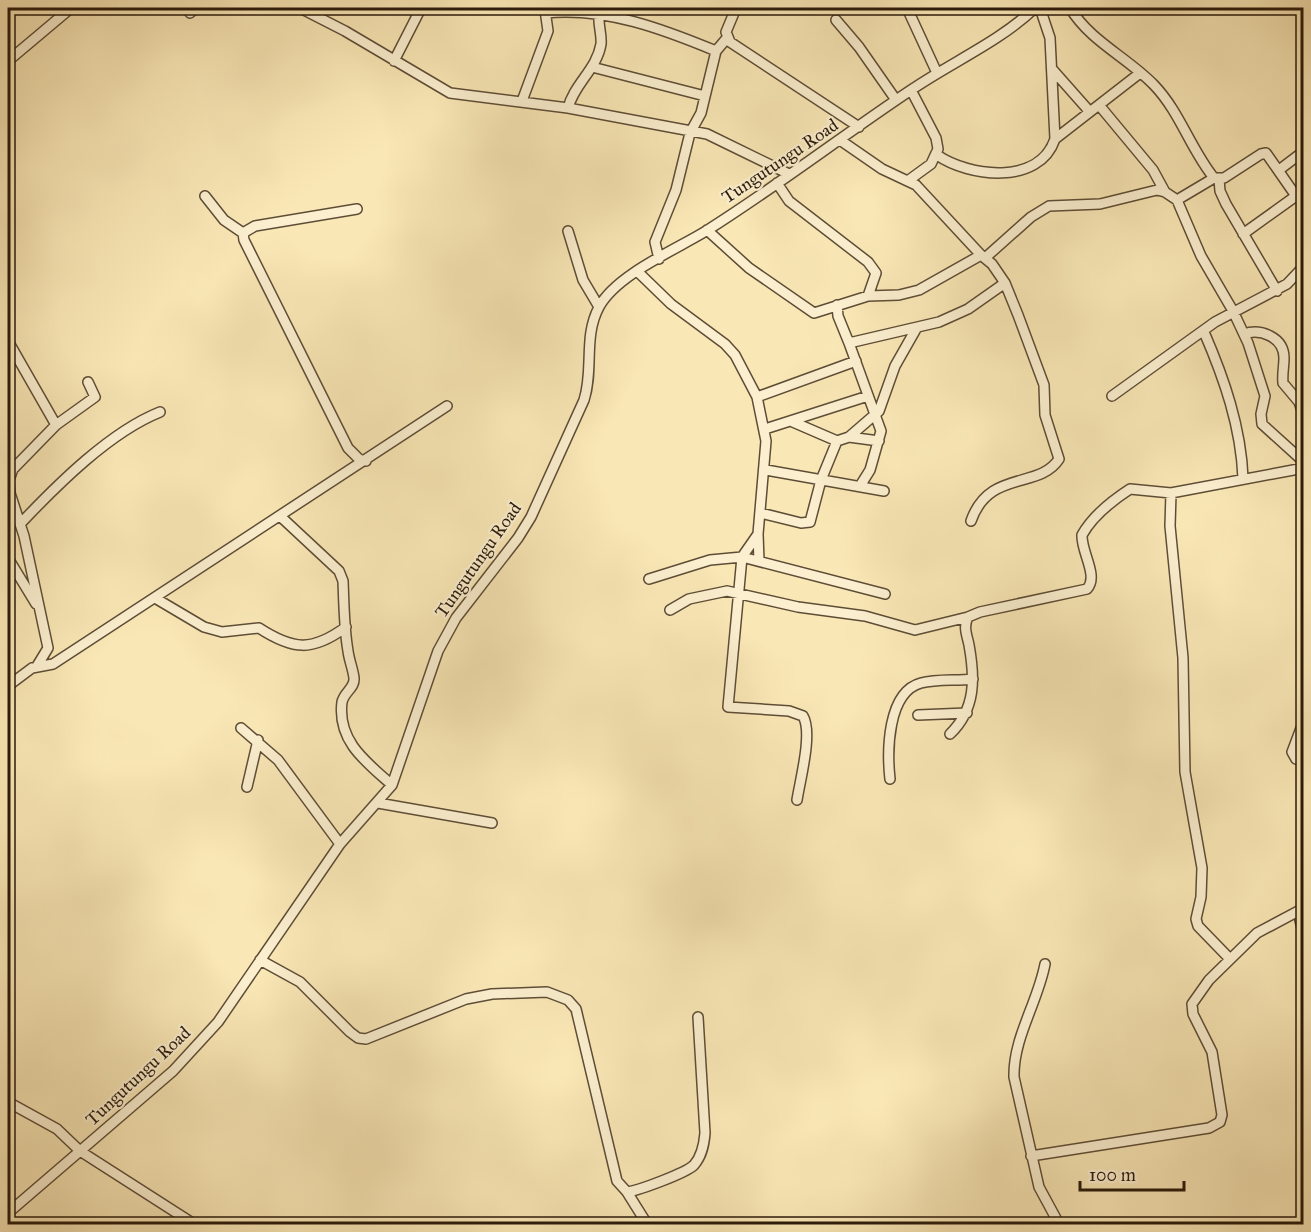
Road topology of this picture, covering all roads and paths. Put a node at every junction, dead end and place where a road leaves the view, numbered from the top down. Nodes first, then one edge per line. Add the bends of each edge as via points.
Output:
1 (71, 8) edge
2 (300, 8) edge
3 (421, 8) edge
4 (736, 8) edge
5 (907, 8) edge
6 (1035, 8) edge
7 (1070, 8) edge
8 (545, 10) edge
9 (599, 15) junction
10 (837, 20) dead end
11 (727, 38) junction
12 (717, 51) junction
13 (8, 61) edge
14 (394, 61) junction
15 (592, 67) junction
16 (1052, 69) junction
17 (1140, 72) junction
18 (937, 73) junction
19 (911, 90) junction
20 (705, 96) junction
21 (896, 100) junction
22 (522, 101) junction
23 (1099, 105) junction
24 (568, 108) junction
25 (1090, 112) junction
26 (859, 127) junction
27 (690, 133) junction
28 (1055, 139) junction
29 (840, 140) junction
30 (1304, 152) edge
31 (937, 155) junction
32 (1279, 170) junction
33 (789, 174) junction
34 (1216, 178) junction
35 (909, 180) junction
36 (777, 183) junction
37 (1165, 192) junction
38 (205, 196) dead end
39 (1300, 198) edge
40 (1177, 200) junction
41 (357, 209) dead end
42 (707, 230) junction
43 (568, 231) dead end
44 (243, 233) junction
45 (1243, 234) junction
46 (983, 257) junction
47 (659, 259) junction
48 (1304, 266) edge
49 (638, 272) junction
50 (1005, 283) junction
51 (1277, 291) junction
52 (868, 296) junction
53 (837, 305) junction
54 (599, 307) junction
55 (1233, 311) junction
56 (916, 330) junction
57 (1204, 332) junction
58 (1244, 334) junction
59 (8, 341) edge
60 (849, 343) junction
61 (856, 361) junction
62 (88, 382) dead end
63 (868, 396) junction
64 (1112, 396) dead end
65 (757, 397) junction
66 (447, 406) dead end
67 (160, 412) dead end
68 (1304, 416) edge
69 (875, 417) junction
70 (793, 422) junction
71 (56, 425) junction
72 (765, 429) junction
73 (849, 437) junction
74 (837, 441) junction
75 (879, 441) junction
76 (366, 461) junction
77 (1304, 462) edge
78 (1304, 468) edge
79 (766, 470) junction
80 (1243, 478) junction
81 (821, 480) junction
82 (860, 486) junction
83 (884, 491) dead end
84 (1171, 493) junction
85 (761, 513) junction
86 (280, 516) junction
87 (971, 521) dead end
88 (21, 523) junction
89 (758, 534) junction
90 (742, 557) junction
91 (8, 558) edge
92 (759, 561) junction
93 (649, 579) dead end
94 (740, 592) junction
95 (885, 594) dead end
96 (155, 598) junction
97 (39, 609) junction
98 (670, 610) dead end
99 (968, 617) junction
100 (346, 627) junction
101 (37, 666) junction
102 (973, 679) junction
103 (8, 686) edge
104 (967, 713) junction
105 (918, 716) dead end
106 (1304, 720) edge
107 (242, 728) dead end
108 (950, 734) dead end
109 (258, 740) junction
110 (1304, 762) edge
111 (890, 779) dead end
112 (392, 785) junction
113 (247, 787) dead end
114 (797, 800) dead end
115 (378, 803) junction
116 (492, 823) dead end
117 (340, 844) junction
118 (1304, 908) edge
119 (1304, 937) edge
120 (1230, 959) junction
121 (260, 960) junction
122 (1045, 964) dead end
123 (698, 1017) dead end
124 (8, 1102) edge
125 (80, 1151) junction
126 (1031, 1156) junction
127 (627, 1192) junction
128 (8, 1213) edge
129 (194, 1224) edge
130 (647, 1224) edge
131 (1059, 1224) edge

1 - 13 street
2 - 14 street
3 - 14 street
4 - 11 street
5 - 18 street
6 - 16 street via 1047,21
6 - 18 street, Tungutungu Road via 992,41
7 - 17 street via 1107,49
8 - 9 street
8 - 22 street via 548,31
9 - 12 street via 668,32
9 - 15 street via 601,43
10 - 21 street
11 - 12 street
11 - 26 street
12 - 20 street
14 - 22 street via 450,93
15 - 20 street
15 - 24 street via 574,90
16 - 25 street
16 - 28 street
17 - 23 street
17 - 34 street via 1171,105
18 - 19 street, Tungutungu Road
19 - 21 street, Tungutungu Road
19 - 31 street via 936,138
20 - 27 street
21 - 26 street, Tungutungu Road
22 - 24 street
23 - 25 street
23 - 37 street via 1153,170
24 - 27 street
25 - 28 street
26 - 29 street, Tungutungu Road
27 - 33 street via 707,134
27 - 47 street via 676,190 655,242
28 - 31 street via 1040,159 1008,174 958,166
29 - 33 street, Tungutungu Road
29 - 35 street via 882,169
30 - 32 street
31 - 35 street
32 - 34 street via 1266,153 1233,173
32 - 39 street
33 - 36 street, Tungutungu Road
34 - 40 street
34 - 45 street
35 - 46 street
36 - 42 street, Tungutungu Road
36 - 52 street via 789,201 868,262 876,273
37 - 40 street
37 - 46 street via 1146,191 1100,204 1049,206
38 - 44 street via 224,220
39 - 45 street
40 - 55 street via 1201,256
41 - 44 street via 255,226
42 - 47 street, Tungutungu Road
42 - 53 street via 749,268 808,310 820,312
43 - 54 street via 583,280
44 - 76 street via 268,294 348,448
45 - 51 street
46 - 50 street
46 - 52 street via 919,290
47 - 49 street, Tungutungu Road
48 - 51 street
49 - 54 street, Tungutungu Road via 619,285
49 - 65 street via 671,304 725,344
50 - 56 street via 968,309
50 - 87 street via 1044,386 1045,414 1059,459 1046,469 989,493 978,503
51 - 55 street
52 - 53 street
53 - 60 street
54 - 112 street, Tungutungu Road via 588,348 584,400 531,517 456,618 438,651
55 - 57 street
55 - 58 street
56 - 60 street
56 - 69 street via 895,366
57 - 64 street
57 - 80 street via 1238,433
58 - 68 street via 1257,330 1278,343 1284,358 1283,383 1299,402
58 - 77 street via 1265,396 1260,414 1262,424
59 - 71 street
60 - 61 street
61 - 63 street
61 - 65 street
62 - 71 street via 95,397
63 - 69 street
63 - 70 street
65 - 72 street
66 - 76 street
67 - 88 street via 141,420 91,458
69 - 73 street
69 - 75 street via 881,431
70 - 72 street
70 - 74 street
71 - 88 street via 14,469 9,480
72 - 79 street
73 - 74 street
73 - 75 street
74 - 81 street
75 - 82 street
76 - 86 street
78 - 80 street
79 - 81 street
79 - 85 street
80 - 84 street
81 - 82 street
81 - 85 street via 810,522
82 - 83 street
84 - 99 street via 1130,489 1087,526 1082,542 1092,577 1087,589
84 - 120 street via 1170,526 1183,658 1185,772 1202,867 1196,918 1198,926
85 - 89 street
86 - 96 street
86 - 100 street via 339,571
88 - 97 street
89 - 90 street
89 - 92 street
90 - 92 street
90 - 93 street via 710,560
90 - 94 street
91 - 97 street
92 - 95 street
94 - 98 street via 716,591
94 - 99 street via 798,608 865,616 915,630
94 - 114 street via 728,707 789,711 803,716 805,748
96 - 100 street via 204,627 222,632 259,628 286,643 322,641
96 - 101 street via 53,664
97 - 101 street via 48,648
99 - 102 street via 965,628
100 - 112 street via 354,682 342,700 344,733 357,753
101 - 103 street
102 - 104 street
102 - 111 street via 919,683 904,694 891,723
104 - 105 street
104 - 108 street
106 - 110 street via 1292,752
107 - 109 street
109 - 113 street
109 - 117 street via 278,760
112 - 115 street, Tungutungu Road
115 - 116 street
115 - 117 street, Tungutungu Road
117 - 121 street, Tungutungu Road
118 - 119 street via 1300,920
118 - 120 street via 1257,933
120 - 126 street via 1203,986 1192,1004 1212,1052 1220,1122 1209,1128
121 - 125 street, Tungutungu Road via 218,1022 173,1071
121 - 127 street via 300,982 358,1038 366,1039 466,999 492,994 547,992 568,1000 578,1015 617,1181
122 - 126 street via 1014,1062
123 - 127 street via 705,1133 701,1154 687,1170
124 - 125 street via 57,1129
125 - 128 street, Tungutungu Road
125 - 129 street
126 - 131 street via 1039,1187
127 - 130 street

